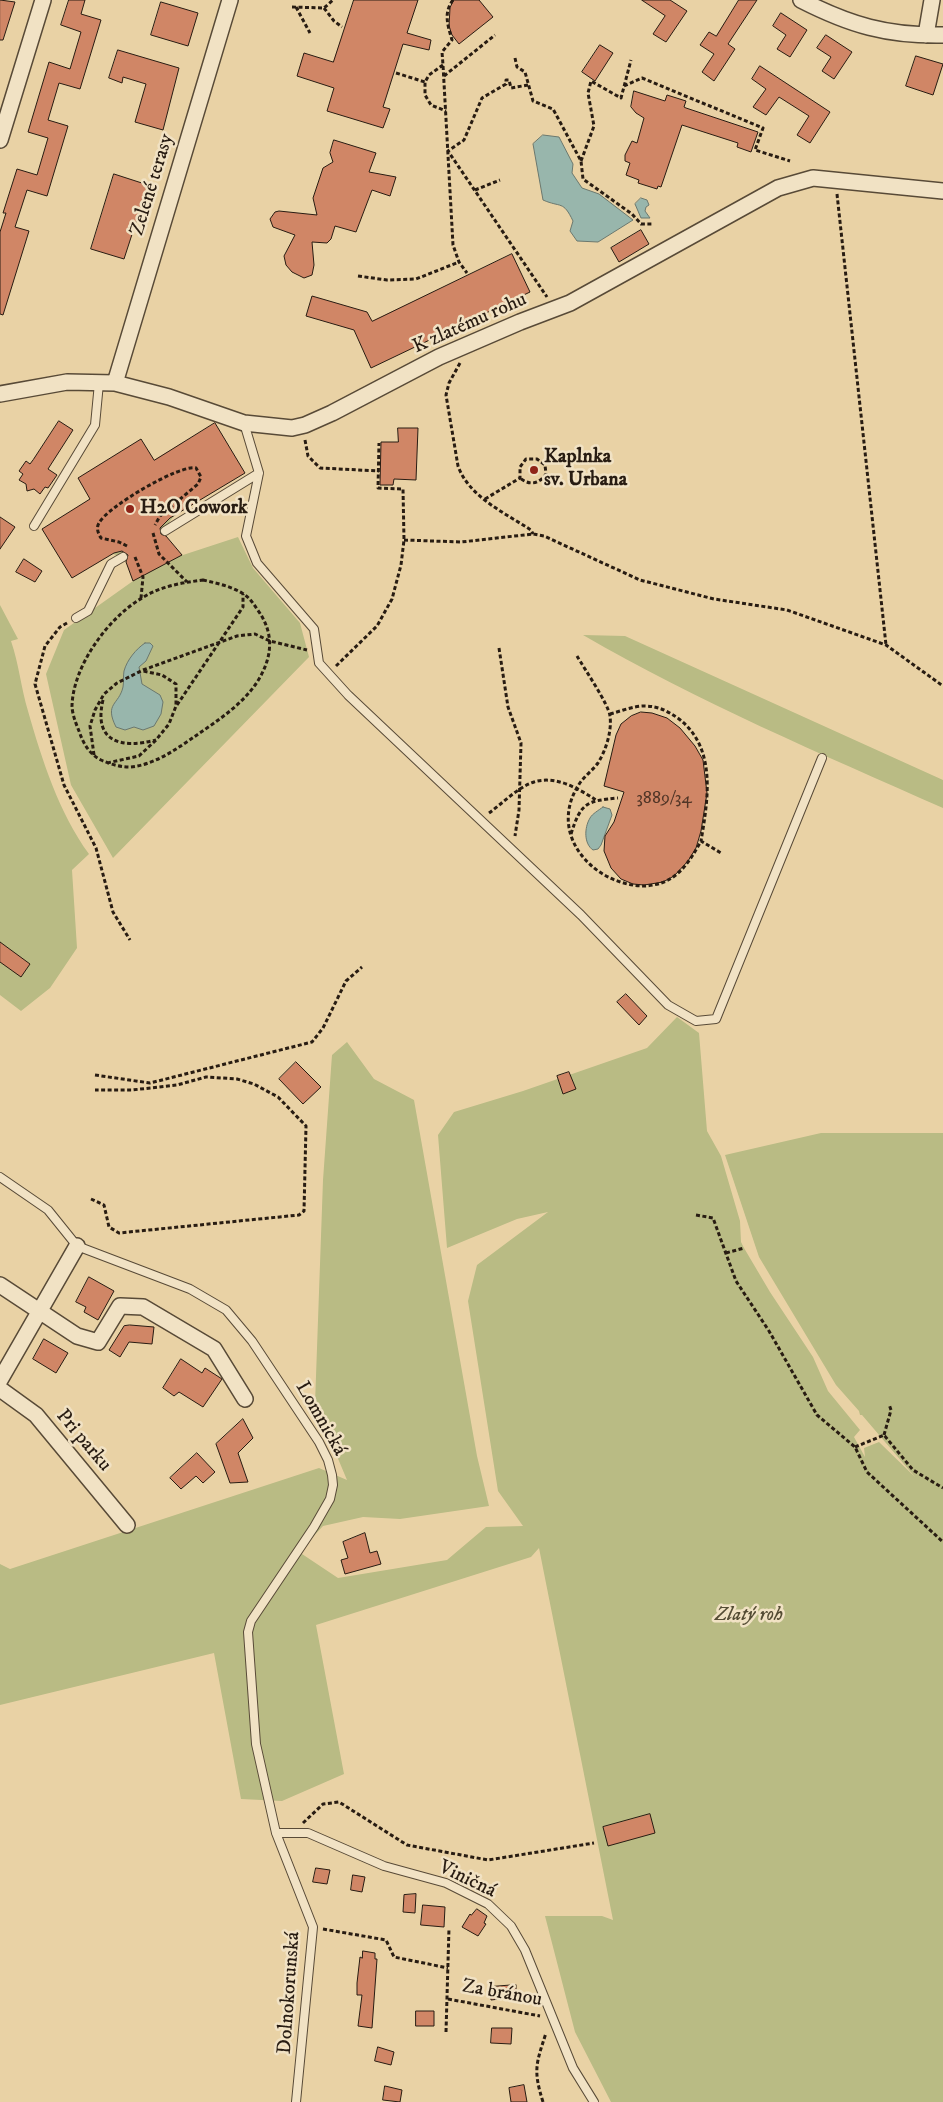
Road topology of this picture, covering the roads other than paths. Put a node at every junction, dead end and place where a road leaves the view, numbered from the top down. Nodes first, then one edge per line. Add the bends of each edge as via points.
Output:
1 (43, 0) edge
2 (230, 0) edge
3 (801, 0) edge
4 (932, 0) edge
5 (926, 35) junction
6 (943, 35) edge
7 (0, 140) edge
8 (943, 191) edge
9 (99, 383) junction
10 (115, 383) junction
11 (0, 394) edge
12 (244, 424) junction
13 (259, 473) junction
14 (34, 526) dead end
15 (165, 531) dead end
16 (123, 557) dead end
17 (76, 618) road end
18 (822, 758) dead end
19 (0, 1177) edge
20 (77, 1246) junction
21 (0, 1285) edge
22 (40, 1310) junction
23 (0, 1380) edge
24 (0, 1389) edge
25 (245, 1399) dead end
26 (127, 1525) dead end
27 (276, 1833) junction
28 (296, 2102) edge
29 (594, 2102) edge

1 - 7 street
2 - 10 street, Zelené terasy
3 - 5 street via 828,14 883,32
4 - 5 street
5 - 6 street
8 - 12 street, K zlatému rohu via 813,178 778,188 611,281 554,309 459,348 305,425 292,428
9 - 10 street, K zlatému rohu
9 - 11 street, K zlatému rohu via 66,382
9 - 14 lane via 96,425
10 - 12 street, K zlatému rohu via 169,397
12 - 13 lane
13 - 15 lane
13 - 18 lane via 246,536 257,563 314,629 319,663 361,708 581,915 668,1005 696,1021 716,1019
16 - 17 lane via 111,564 88,611
19 - 20 lane, Lomnická via 48,1210
20 - 22 street
20 - 27 lane, Lomnická via 190,1290 226,1310 252,1341 328,1460 333,1485 330,1499 251,1621 248,1632 256,1744
21 - 22 street
22 - 23 street
22 - 25 street via 77,1336 98,1342 120,1306 143,1308 214,1350
24 - 26 street, Pri parku via 36,1415
27 - 28 lane, Dolnokorunská via 313,1927
27 - 29 lane, Viničná via 308,1833 384,1866 446,1883 488,1904 511,1926 525,1950 572,2068

